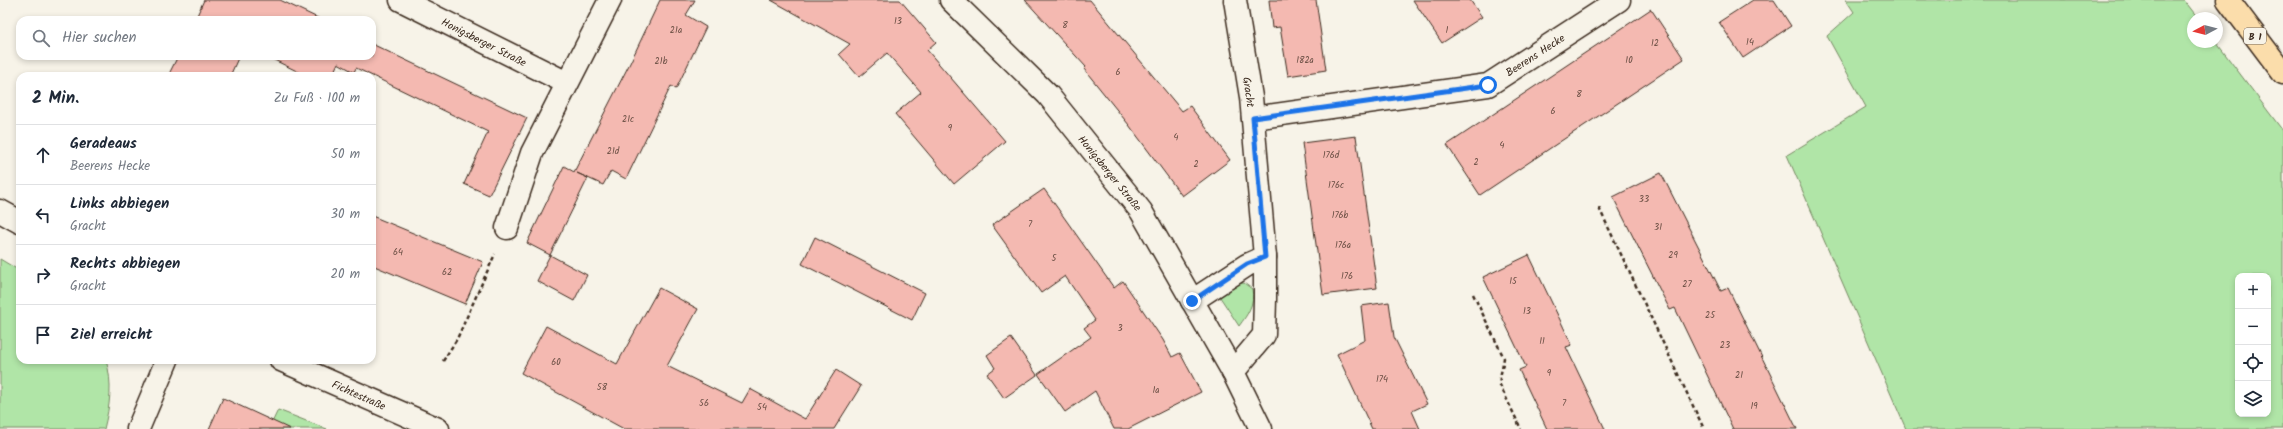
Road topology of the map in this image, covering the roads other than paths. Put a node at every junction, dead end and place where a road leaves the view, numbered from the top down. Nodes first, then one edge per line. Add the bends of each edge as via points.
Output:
1 (401, 0) edge
2 (610, 0) edge
3 (951, 0) edge
4 (1235, 0) edge
5 (1619, 0) edge
6 (2228, 0) edge
7 (2283, 73) edge
8 (567, 83) junction
9 (1253, 118) junction
10 (0, 211) edge
11 (16, 220) edge
12 (507, 228) road end
13 (1265, 257) junction
14 (1192, 301) junction
15 (165, 364) edge
16 (290, 364) edge
17 (1233, 372) junction
18 (138, 429) edge
19 (438, 429) edge
20 (1261, 429) edge

1 - 8 street, Honigsberger Straße
2 - 8 street
3 - 14 street, Honigsberger Straße via 1048,95 1141,211
4 - 9 street, Gracht
5 - 9 street, Beerens Hecke via 1488,85
6 - 7 main road, B 1
8 - 12 street via 532,153
9 - 13 street, Gracht
10 - 11 street
13 - 14 street via 1247,264
13 - 17 street, Gracht via 1264,335
14 - 17 street, Honigsberger Straße
15 - 18 street
16 - 19 street, Fichtestraße
17 - 20 street

